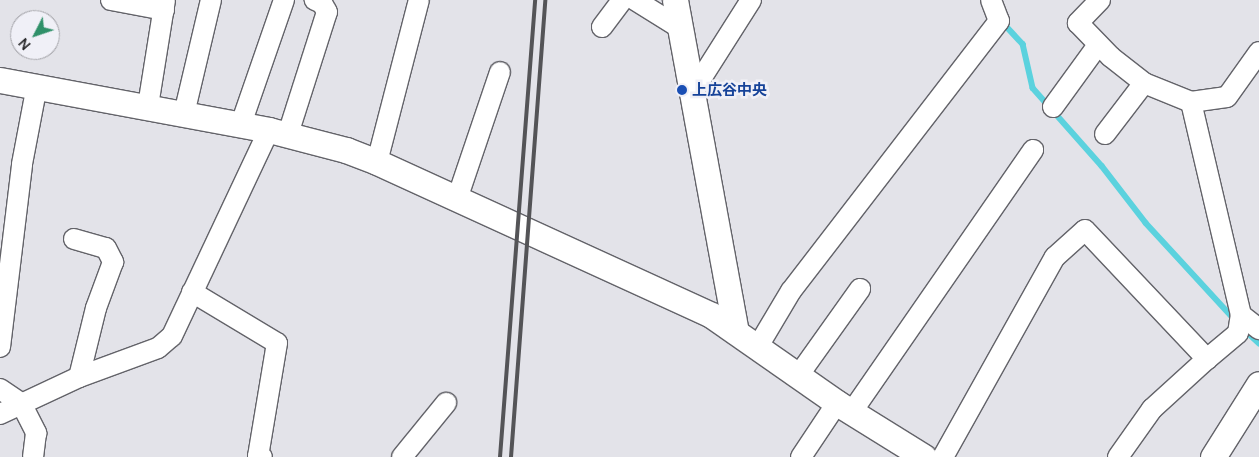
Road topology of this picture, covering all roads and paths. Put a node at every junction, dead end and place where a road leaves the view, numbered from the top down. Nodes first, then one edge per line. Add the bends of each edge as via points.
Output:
1 (112, 0) edge
2 (211, 0) edge
3 (284, 0) edge
4 (315, 0) edge
5 (419, 0) edge
6 (622, 0) edge
7 (635, 0) edge
8 (751, 0) edge
9 (991, 0) edge
10 (1100, 0) edge
11 (675, 1) edge
12 (165, 5) edge
13 (602, 27) dead end
14 (680, 28) junction
15 (1098, 45) junction
16 (1259, 52) edge
17 (500, 72) dead end
18 (0, 80) edge
19 (1144, 83) junction
20 (37, 85) junction
21 (692, 92) junction
22 (1191, 102) junction
23 (148, 106) junction
24 (1054, 108) dead end
25 (184, 114) junction
26 (241, 124) junction
27 (278, 132) junction
28 (1105, 134) dead end
29 (1033, 150) dead end
30 (377, 162) junction
31 (457, 199) junction
32 (74, 239) dead end
33 (860, 289) dead end
34 (192, 292) junction
35 (1241, 315) junction
36 (1259, 329) edge
37 (736, 331) junction
38 (0, 347) edge
39 (757, 348) junction
40 (1207, 359) junction
41 (798, 376) junction
42 (79, 377) junction
43 (1259, 384) edge
44 (0, 389) edge
45 (21, 403) junction
46 (446, 403) dead end
47 (844, 408) junction
48 (0, 414) edge
49 (33, 457) edge
50 (262, 457) edge
51 (402, 457) edge
52 (801, 457) edge
53 (924, 457) edge
54 (943, 457) edge
55 (1118, 457) edge
56 (1213, 457) edge

1 - 12 street
2 - 25 street
3 - 26 street
4 - 27 street via 322,3 328,12
5 - 30 street
6 - 13 street
7 - 14 street
8 - 21 street
9 - 39 street via 999,21 791,291
10 - 15 street via 1078,23
11 - 14 street
12 - 23 street
14 - 21 street
15 - 19 street
15 - 24 street
16 - 22 street via 1227,97
17 - 31 street
18 - 20 street
19 - 22 street
19 - 28 street
20 - 23 street
20 - 38 street via 22,164
21 - 37 street
22 - 35 street
23 - 25 street
25 - 26 street
26 - 27 street
27 - 30 street
27 - 34 street
29 - 47 street
30 - 31 street
31 - 37 street via 711,315
32 - 42 street via 106,248 113,262 96,308
33 - 41 street
34 - 42 street via 172,336 158,348
34 - 50 street via 277,343 258,456
35 - 36 street
35 - 40 street via 1238,333
37 - 39 street
39 - 41 street
40 - 54 street via 1085,230 1055,257
40 - 55 street via 1152,409 1123,445
41 - 47 street
42 - 45 street
43 - 56 street
44 - 45 street
45 - 48 street
45 - 49 street via 36,433
46 - 51 street
47 - 52 street
47 - 53 street

